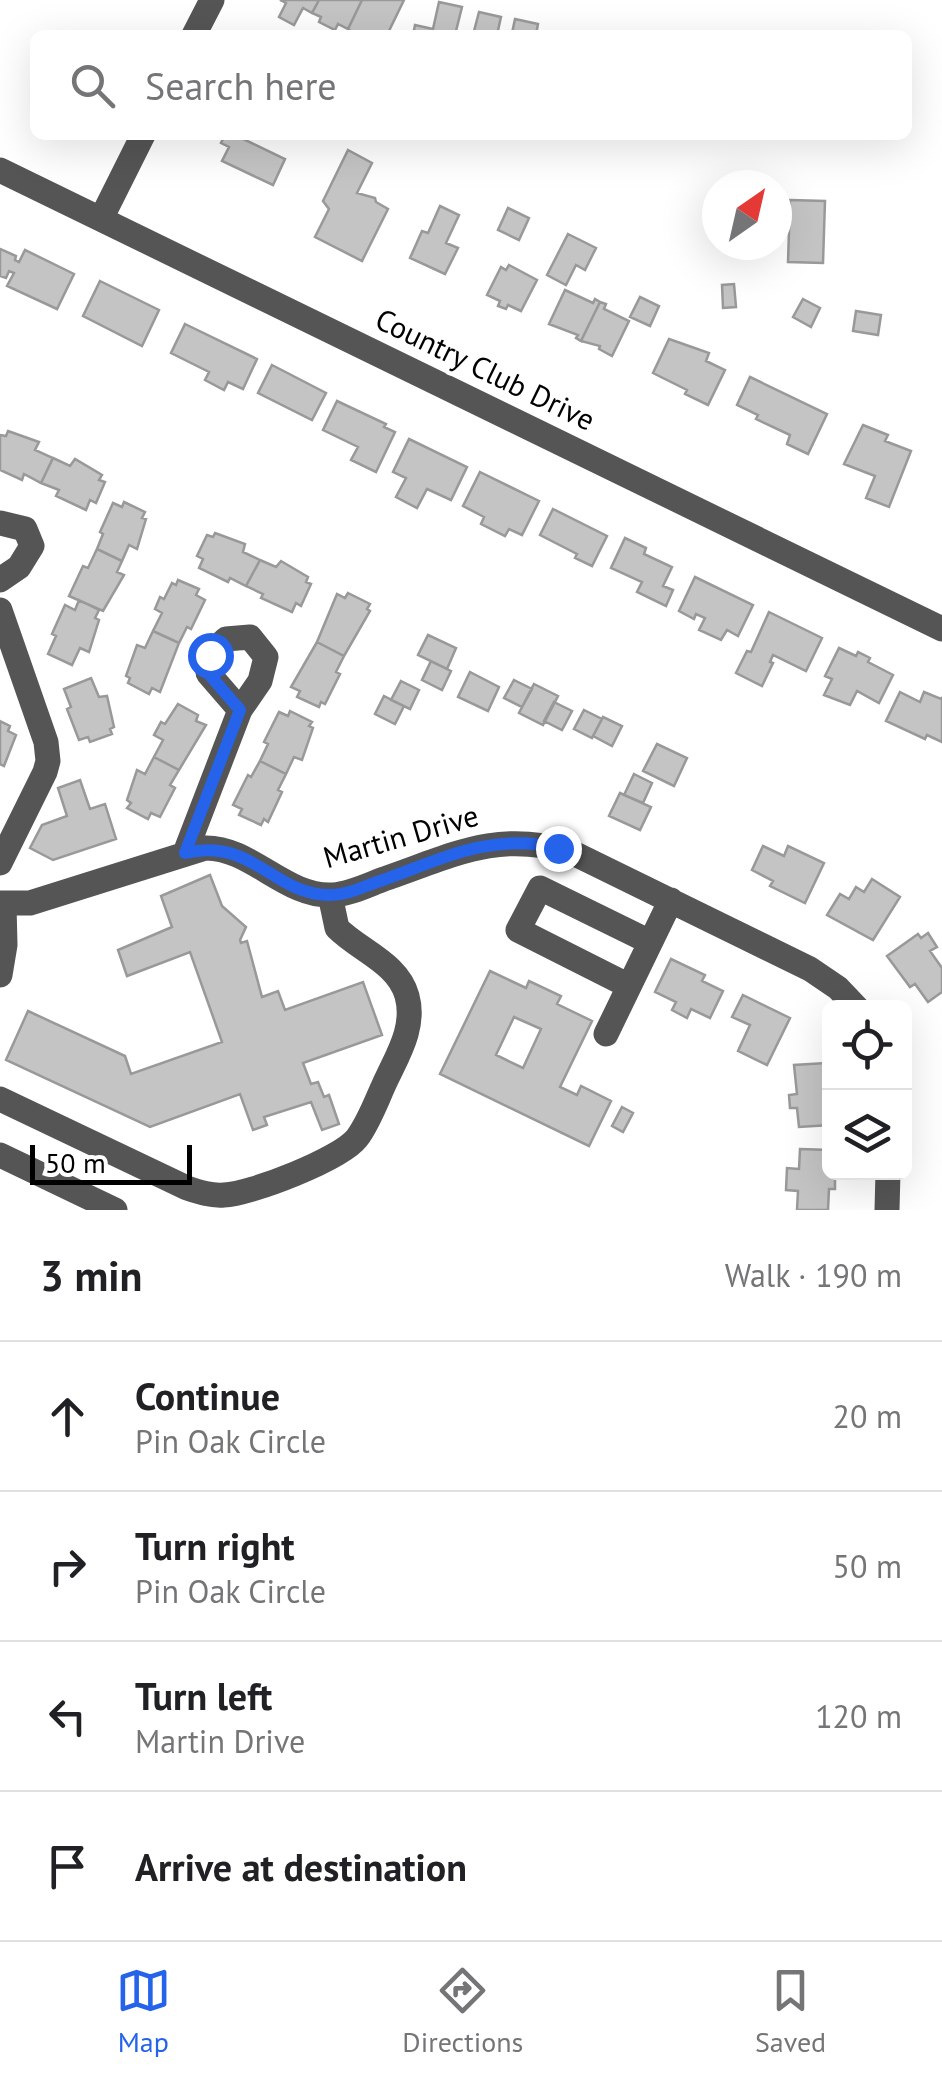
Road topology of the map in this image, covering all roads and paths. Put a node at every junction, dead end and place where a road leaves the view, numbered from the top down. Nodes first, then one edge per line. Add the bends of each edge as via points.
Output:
1 (212, 0) edge
2 (197, 30) edge
3 (141, 140) edge
4 (0, 170) edge
5 (101, 219) junction
6 (0, 523) edge
7 (0, 580) edge
8 (0, 610) edge
9 (942, 629) edge
10 (240, 710) dead end
11 (185, 853) junction
12 (0, 863) edge
13 (330, 896) junction
14 (671, 900) junction
15 (2, 904) edge
16 (650, 942) junction
17 (0, 975) edge
18 (629, 986) junction
19 (849, 1000) edge
20 (606, 1034) dead end
21 (0, 1099) edge
22 (0, 1156) edge
23 (888, 1180) edge
24 (115, 1210) edge
25 (887, 1210) edge

1 - 2 street
3 - 5 street
4 - 5 street, Country Club Drive
5 - 9 street, Country Club Drive
6 - 7 street via 25,529 32,546 20,567
8 - 12 street via 48,761
10 - 11 street
11 - 13 street, Martin Drive via 230,851
11 - 15 street, Martin Drive via 30,903
13 - 14 street, Martin Drive via 510,841 569,851
13 - 21 street via 337,928 391,968 402,982 409,1013 405,1042 358,1138 343,1152 228,1196 206,1194
14 - 16 street
14 - 19 street, Martin Drive via 810,969
15 - 17 street
16 - 18 street
16 - 18 street via 540,888 518,930
18 - 20 street
22 - 24 street
23 - 25 street

